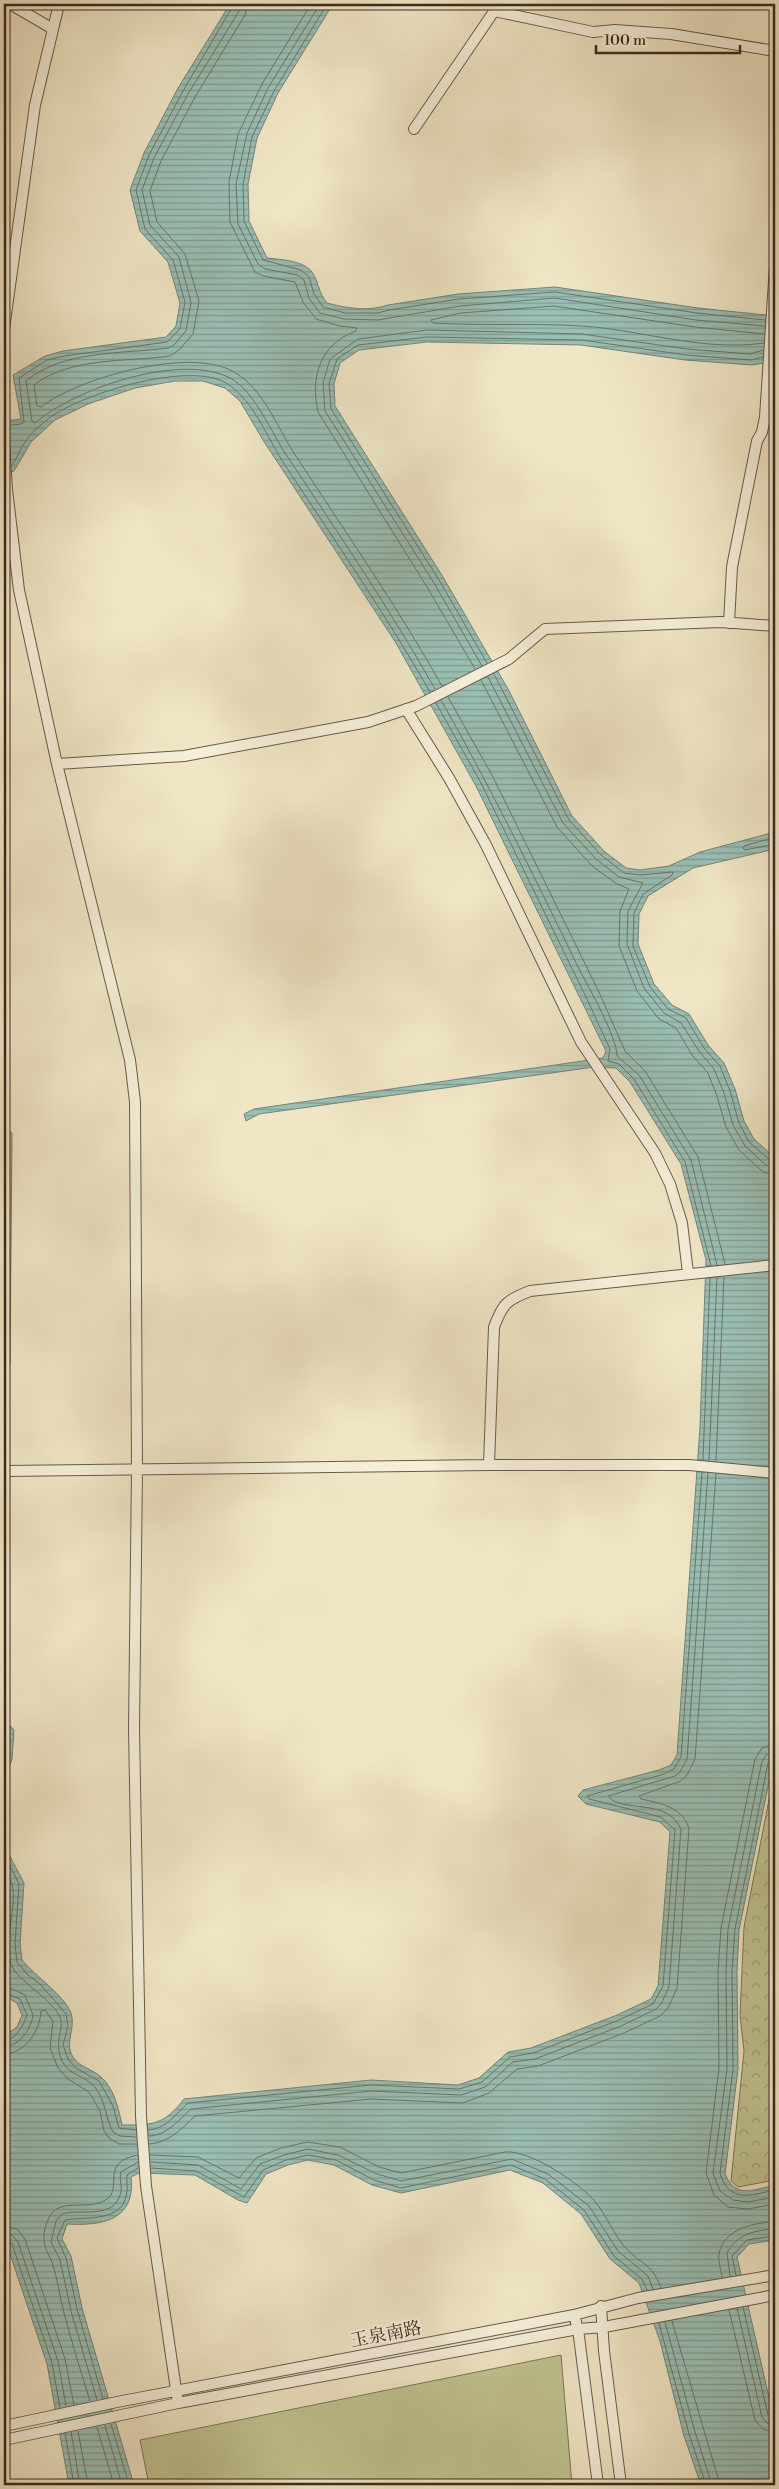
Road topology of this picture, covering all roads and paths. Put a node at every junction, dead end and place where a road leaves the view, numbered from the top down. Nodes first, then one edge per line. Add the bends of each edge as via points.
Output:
1 (10, 4) edge
2 (58, 4) edge
3 (496, 8) edge
4 (53, 29) junction
5 (775, 51) edge
6 (414, 129) dead end
7 (775, 266) edge
8 (4, 329) edge
9 (4, 442) edge
10 (729, 622) junction
11 (775, 626) edge
12 (411, 708) junction
13 (57, 764) junction
14 (775, 1265) edge
15 (690, 1273) junction
16 (489, 1465) junction
17 (137, 1470) junction
18 (4, 1471) edge
19 (775, 1473) edge
20 (775, 2275) edge
21 (775, 2296) edge
22 (601, 2306) junction
23 (574, 2315) junction
24 (604, 2327) junction
25 (578, 2329) junction
26 (178, 2390) junction
27 (178, 2403) junction
28 (4, 2426) edge
29 (4, 2440) edge
30 (598, 2485) edge
31 (621, 2485) edge

1 - 4 street
2 - 4 street
3 - 5 street via 593,32 615,30 671,34
3 - 6 street
4 - 8 street via 35,105
7 - 10 street via 765,417 757,441 732,567
9 - 13 street via 19,590
10 - 11 street
10 - 12 street via 545,629 509,659
12 - 13 street via 368,722 184,756
12 - 15 street via 486,846 581,1042 655,1152 670,1184 682,1224
13 - 17 street via 130,1060 137,1142
14 - 15 street
15 - 16 street via 530,1291 511,1298 501,1308 494,1327
16 - 17 street
16 - 19 street via 689,1465
17 - 18 street
17 - 26 street via 134,1729 141,2116 146,2186
20 - 22 street, 玉泉南路
21 - 24 street, 玉泉南路
22 - 23 street, 玉泉南路
22 - 24 street
23 - 25 street
23 - 26 street, 玉泉南路
24 - 25 street, 玉泉南路
24 - 31 street
25 - 27 street, 玉泉南路
25 - 30 street
26 - 27 street
26 - 28 street, 玉泉南路
27 - 29 street, 玉泉南路

